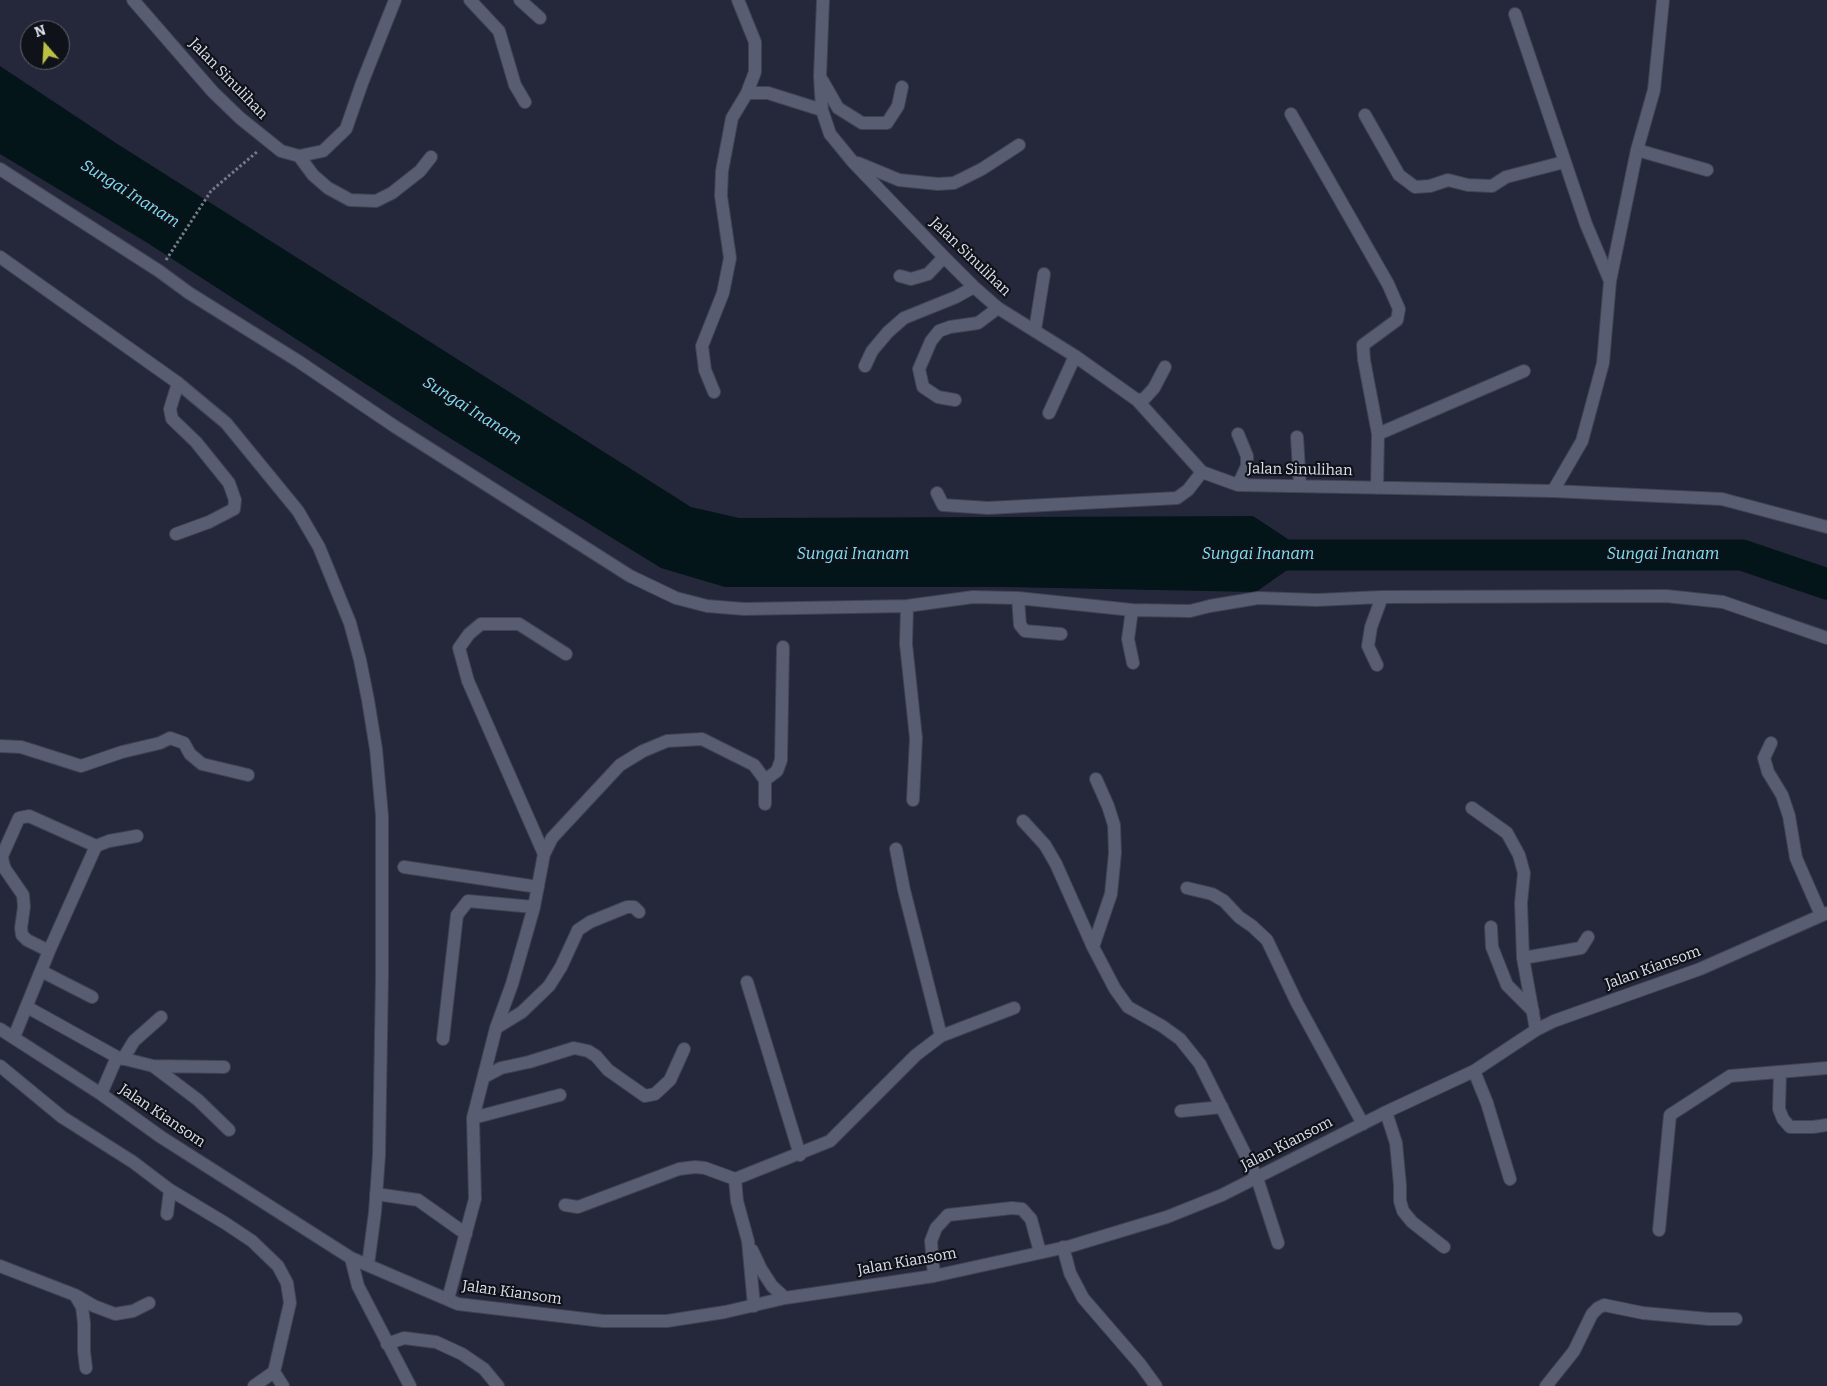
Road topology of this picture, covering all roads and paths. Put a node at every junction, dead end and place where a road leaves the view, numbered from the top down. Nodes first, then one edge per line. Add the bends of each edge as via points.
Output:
1 (133, 0) edge
2 (395, 0) edge
3 (470, 0) edge
4 (520, 0) edge
5 (738, 0) edge
6 (823, 0) edge
7 (1663, 0) edge
8 (1515, 14) dead end
9 (540, 18) dead end
10 (820, 76) junction
11 (902, 87) dead end
12 (747, 92) junction
13 (525, 102) dead end
14 (822, 110) junction
15 (1291, 114) dead end
16 (1365, 115) dead end
17 (269, 142) junction
18 (1019, 145) dead end
19 (1637, 150) junction
20 (299, 156) junction
21 (431, 157) dead end
22 (853, 162) junction
23 (1564, 162) junction
24 (0, 169) edge
25 (1708, 170) dead end
26 (0, 257) edge
27 (944, 258) junction
28 (159, 271) junction
29 (1044, 274) dead end
30 (900, 276) dead end
31 (1610, 281) junction
32 (974, 287) junction
33 (998, 308) junction
34 (1035, 330) junction
35 (1075, 356) junction
36 (866, 366) dead end
37 (1165, 366) dead end
38 (1524, 371) dead end
39 (178, 383) junction
40 (714, 392) dead end
41 (955, 400) dead end
42 (1137, 400) junction
43 (1049, 413) dead end
44 (1238, 434) dead end
45 (1378, 434) junction
46 (1297, 437) dead end
47 (1202, 472) junction
48 (1238, 484) junction
49 (1300, 486) junction
50 (1377, 488) junction
51 (1553, 491) junction
52 (937, 493) dead end
53 (1827, 527) edge
54 (176, 534) dead end
55 (1382, 597) junction
56 (1018, 598) junction
57 (907, 606) junction
58 (1132, 610) junction
59 (1061, 634) dead end
60 (1827, 638) edge
61 (783, 647) dead end
62 (566, 654) dead end
63 (1133, 664) dead end
64 (1377, 665) dead end
65 (1771, 743) dead end
66 (0, 746) edge
67 (248, 774) dead end
68 (1096, 779) dead end
69 (765, 780) junction
70 (913, 800) dead end
71 (765, 804) dead end
72 (1472, 808) dead end
73 (1023, 821) dead end
74 (137, 836) dead end
75 (96, 846) junction
76 (896, 849) dead end
77 (544, 854) junction
78 (404, 867) dead end
79 (538, 887) junction
80 (1187, 888) dead end
81 (534, 907) junction
82 (639, 912) dead end
83 (1824, 914) edge
84 (1491, 927) dead end
85 (1588, 937) dead end
86 (1093, 947) junction
87 (49, 951) junction
88 (1523, 958) junction
89 (41, 971) junction
90 (747, 982) dead end
91 (92, 997) dead end
92 (27, 1007) junction
93 (1014, 1008) dead end
94 (1533, 1010) junction
95 (161, 1017) dead end
96 (496, 1028) junction
97 (0, 1029) edge
98 (1536, 1030) junction
99 (941, 1036) junction
100 (14, 1037) junction
101 (443, 1039) dead end
102 (684, 1049) dead end
103 (120, 1058) junction
104 (0, 1066) edge
105 (153, 1066) junction
106 (224, 1067) dead end
107 (1827, 1068) edge
108 (1474, 1071) junction
109 (1780, 1072) junction
110 (484, 1077) junction
111 (101, 1094) junction
112 (560, 1095) dead end
113 (1222, 1107) junction
114 (1181, 1111) dead end
115 (1386, 1112) junction
116 (473, 1118) junction
117 (1363, 1124) junction
118 (1827, 1125) edge
119 (229, 1130) dead end
120 (800, 1155) junction
121 (1257, 1178) junction
122 (735, 1179) junction
123 (1510, 1179) dead end
124 (170, 1190) junction
125 (376, 1194) junction
126 (565, 1204) dead end
127 (167, 1214) dead end
128 (1659, 1230) dead end
129 (466, 1234) junction
130 (748, 1242) junction
131 (1278, 1243) dead end
132 (1064, 1247) junction
133 (1444, 1247) dead end
134 (1040, 1252) junction
135 (351, 1258) junction
136 (368, 1265) junction
137 (0, 1266) edge
138 (934, 1276) junction
139 (75, 1295) junction
140 (785, 1298) junction
141 (448, 1299) junction
142 (149, 1303) dead end
143 (754, 1306) junction
144 (1736, 1320) dead end
145 (387, 1344) junction
146 (86, 1368) dead end
147 (274, 1372) junction
148 (254, 1386) edge
149 (283, 1386) edge
150 (410, 1386) edge
151 (498, 1386) edge
152 (1156, 1386) edge
153 (1546, 1386) edge

1 - 17 street, Jalan Sinulihan via 214,92
2 - 20 street via 346,129 324,151
3 - 13 street via 500,31 515,84
4 - 9 street
5 - 12 street via 755,42 755,72
6 - 10 street, Jalan Sinulihan
7 - 19 street via 1654,90
8 - 23 street
10 - 11 street via 838,108 862,123 887,123 898,106
10 - 14 street, Jalan Sinulihan
12 - 14 street via 768,93
12 - 40 street via 732,118 722,171 720,196 730,258 724,293 702,346 705,370
14 - 22 street, Jalan Sinulihan via 830,134
15 - 45 street via 1399,309 1397,320 1363,345
16 - 23 street via 1399,175 1415,187 1448,180 1492,186 1506,177
17 - 20 street, Jalan Sinulihan via 281,151
17 - 28 path via 211,191
18 - 22 street via 954,183 899,180
19 - 25 street
19 - 31 street
20 - 21 street via 328,188 350,200 376,201 392,193
22 - 27 street, Jalan Sinulihan
23 - 31 street
24 - 28 street
26 - 39 street
27 - 30 street via 928,274 911,279
27 - 32 street, Jalan Sinulihan
28 - 57 street via 630,576 676,598 706,606 744,609
29 - 34 street
31 - 51 street via 1603,363 1582,441
32 - 33 street, Jalan Sinulihan
32 - 36 street via 904,318 872,351
33 - 34 street, Jalan Sinulihan
33 - 41 street via 978,323 939,332 931,341 919,368 923,387 938,397
34 - 35 street, Jalan Sinulihan
35 - 42 street, Jalan Sinulihan
35 - 43 street
37 - 42 street via 1154,388 1144,399
38 - 45 street
39 - 54 street via 170,410 172,420 196,442 229,483 234,509
39 - 125 street via 226,423 298,511 319,547 338,591 360,660 376,749 382,816 382,976
42 - 47 street, Jalan Sinulihan
44 - 48 street via 1247,456 1247,466
45 - 50 street
46 - 49 street
47 - 48 street, Jalan Sinulihan
47 - 52 street via 1177,498 988,508 943,505
48 - 49 street, Jalan Sinulihan
49 - 50 street, Jalan Sinulihan
50 - 51 street, Jalan Sinulihan
51 - 53 street, Jalan Sinulihan via 1722,499
55 - 58 street via 1258,598 1190,611
55 - 60 street via 1666,596 1724,602
55 - 64 street via 1368,646
56 - 57 street via 973,597
56 - 58 street
56 - 59 street via 1020,625 1025,631
57 - 70 street via 906,644 916,738
58 - 63 street via 1128,639
61 - 69 street via 781,760 777,771
62 - 77 street via 519,624 481,624 459,648 468,681
65 - 83 street via 1764,758 1768,772 1782,795 1789,816 1796,858
66 - 67 street via 21,747 81,766 170,738 184,743 190,754 202,764
68 - 86 street via 1114,825 1115,853 1111,894
69 - 71 street
69 - 77 street via 754,765 702,739 667,741 620,765 552,838
72 - 88 street via 1508,833 1519,855 1524,873 1521,903
73 - 86 street via 1049,851 1066,882
74 - 75 street
75 - 87 street
75 - 87 street via 29,816 19,818 2,856 3,863 23,895 22,935
76 - 99 street
77 - 79 street
78 - 79 street
79 - 81 street
80 - 117 street via 1212,894 1224,901 1267,940 1297,1003
81 - 96 street
81 - 101 street via 468,901 457,915
82 - 96 street via 634,907 627,908 578,930 549,986 522,1012
83 - 98 street, Jalan Kiansom via 1700,969
84 - 94 street via 1492,947 1507,985
85 - 88 street via 1581,948
86 - 113 street via 1115,990 1128,1007 1180,1039 1200,1064
87 - 89 street
88 - 94 street
89 - 91 street
89 - 92 street
90 - 120 street
92 - 100 street
92 - 103 street
93 - 99 street
94 - 98 street
95 - 103 street
96 - 110 street
97 - 100 street, Jalan Kiansom
98 - 108 street, Jalan Kiansom
99 - 120 street via 916,1055 830,1141
100 - 111 street, Jalan Kiansom
102 - 110 street via 670,1080 655,1094 645,1096 608,1070 596,1056 574,1048 501,1068
103 - 105 street
103 - 111 street
104 - 124 street via 62,1118 133,1162
105 - 106 street
105 - 119 street via 198,1100
107 - 109 street
108 - 115 street, Jalan Kiansom
108 - 123 street
109 - 118 street via 1779,1109 1783,1120 1790,1127
109 - 128 street via 1730,1076 1670,1115
110 - 116 street
111 - 135 street, Jalan Kiansom via 161,1137
112 - 116 street
113 - 114 street
113 - 121 street
115 - 117 street, Jalan Kiansom
115 - 133 street via 1396,1143 1403,1211
116 - 129 street via 475,1199
117 - 121 street, Jalan Kiansom
120 - 122 street
121 - 131 street
121 - 132 street, Jalan Kiansom via 1167,1217
122 - 126 street via 705,1168 679,1169 578,1207
122 - 130 street
124 - 127 street
124 - 147 street via 252,1241 278,1266 287,1283 290,1303
125 - 129 street via 418,1200
125 - 136 street
129 - 141 street
130 - 140 street via 772,1286
130 - 143 street
132 - 134 street, Jalan Kiansom
132 - 152 street via 1070,1273 1084,1298
134 - 138 street, Jalan Kiansom
134 - 138 street via 1031,1219 1022,1209 948,1214 931,1240
135 - 136 street, Jalan Kiansom
135 - 145 street via 358,1286
136 - 141 street, Jalan Kiansom
137 - 139 street
138 - 140 street, Jalan Kiansom
139 - 142 street via 115,1314 133,1311
139 - 146 street via 82,1307
140 - 143 street, Jalan Kiansom
141 - 143 street, Jalan Kiansom via 458,1304 603,1322 666,1321
144 - 153 street via 1643,1314 1604,1305 1592,1314 1574,1352
145 - 150 street
145 - 151 street via 404,1338 436,1342 484,1369
147 - 148 street
147 - 149 street

